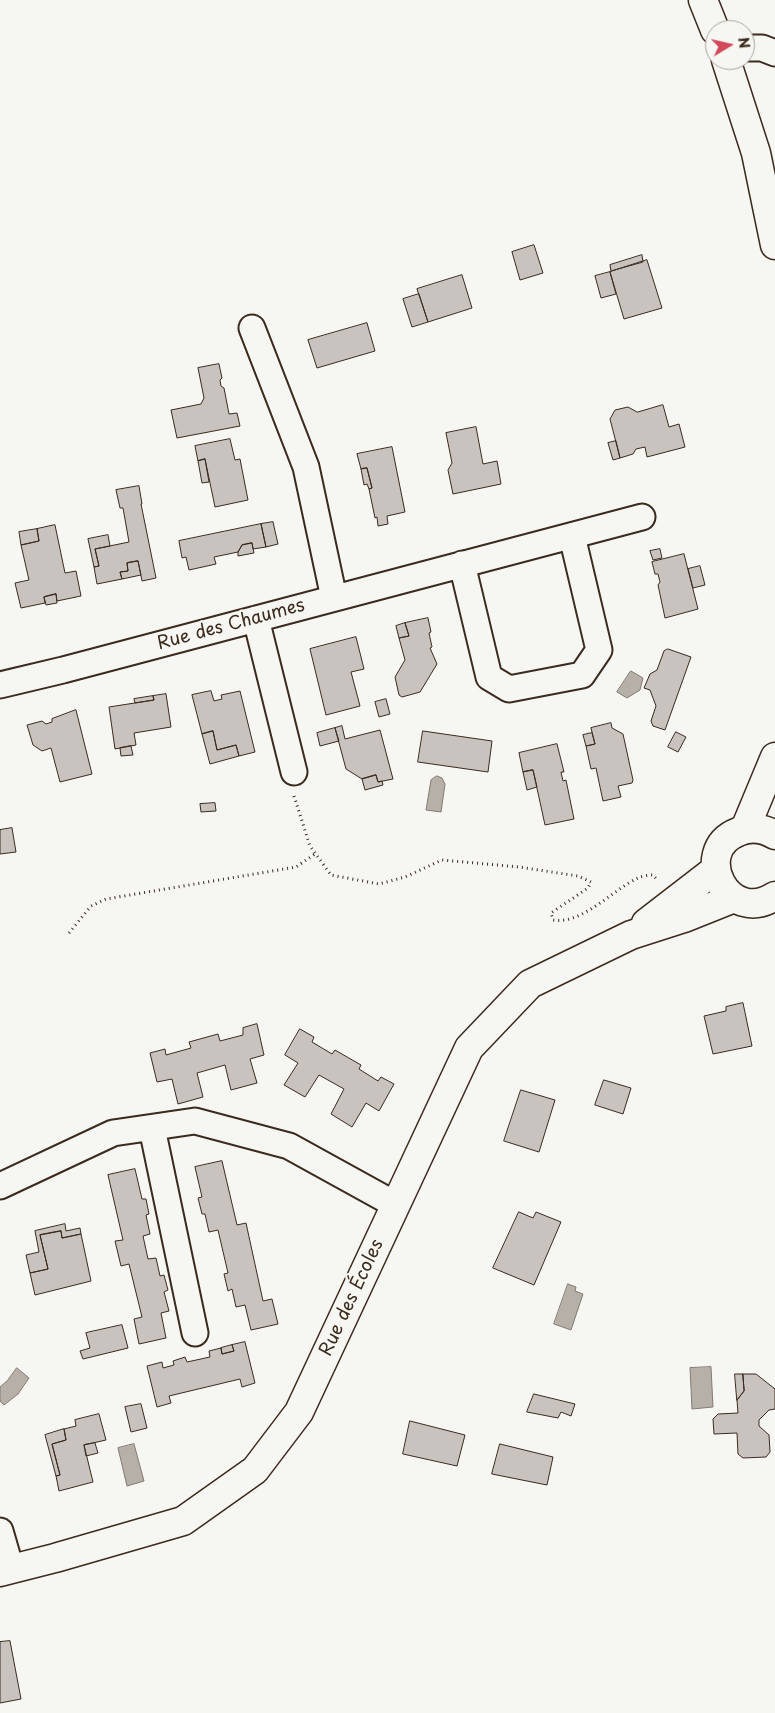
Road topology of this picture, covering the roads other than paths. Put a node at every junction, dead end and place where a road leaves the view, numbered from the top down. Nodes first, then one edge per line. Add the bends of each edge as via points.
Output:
1 (703, 0) edge
2 (711, 20) edge
3 (755, 48) edge
4 (775, 53) edge
5 (729, 70) edge
6 (775, 245) edge
7 (252, 328) dead end
8 (642, 517) dead end
9 (572, 536) junction
10 (462, 564) junction
11 (334, 598) junction
12 (256, 619) junction
13 (0, 685) edge
14 (775, 757) edge
15 (294, 772) road end
16 (745, 829) junction
17 (775, 835) edge
18 (716, 869) junction
19 (774, 897) edge
20 (734, 898) junction
21 (631, 935) junction
22 (152, 1128) junction
23 (0, 1186) edge
24 (396, 1205) junction
25 (195, 1333) dead end
26 (0, 1531) edge
27 (5, 1570) edge

1 - 2 street
3 - 4 street
5 - 6 street via 756,153
7 - 11 street via 306,467
8 - 9 street, Rue des Chaumes
9 - 10 street, Rue des Chaumes
9 - 10 street via 599,650 582,675 509,689 489,677
10 - 11 street, Rue des Chaumes
11 - 12 street, Rue des Chaumes
12 - 13 street, Rue des Chaumes
12 - 15 street
14 - 16 street
16 - 17 street via 756,828
16 - 18 street via 723,844 716,858
18 - 20 street via 725,891
18 - 21 street, Rue des Écoles
19 - 20 street via 754,903
20 - 21 street, Rue des Écoles
21 - 24 street, Rue des Écoles via 530,984 469,1048
22 - 23 street via 113,1133
22 - 24 street via 195,1121 289,1146
22 - 25 street
24 - 27 street, Rue des Écoles via 299,1412 256,1470 183,1521
26 - 27 street

